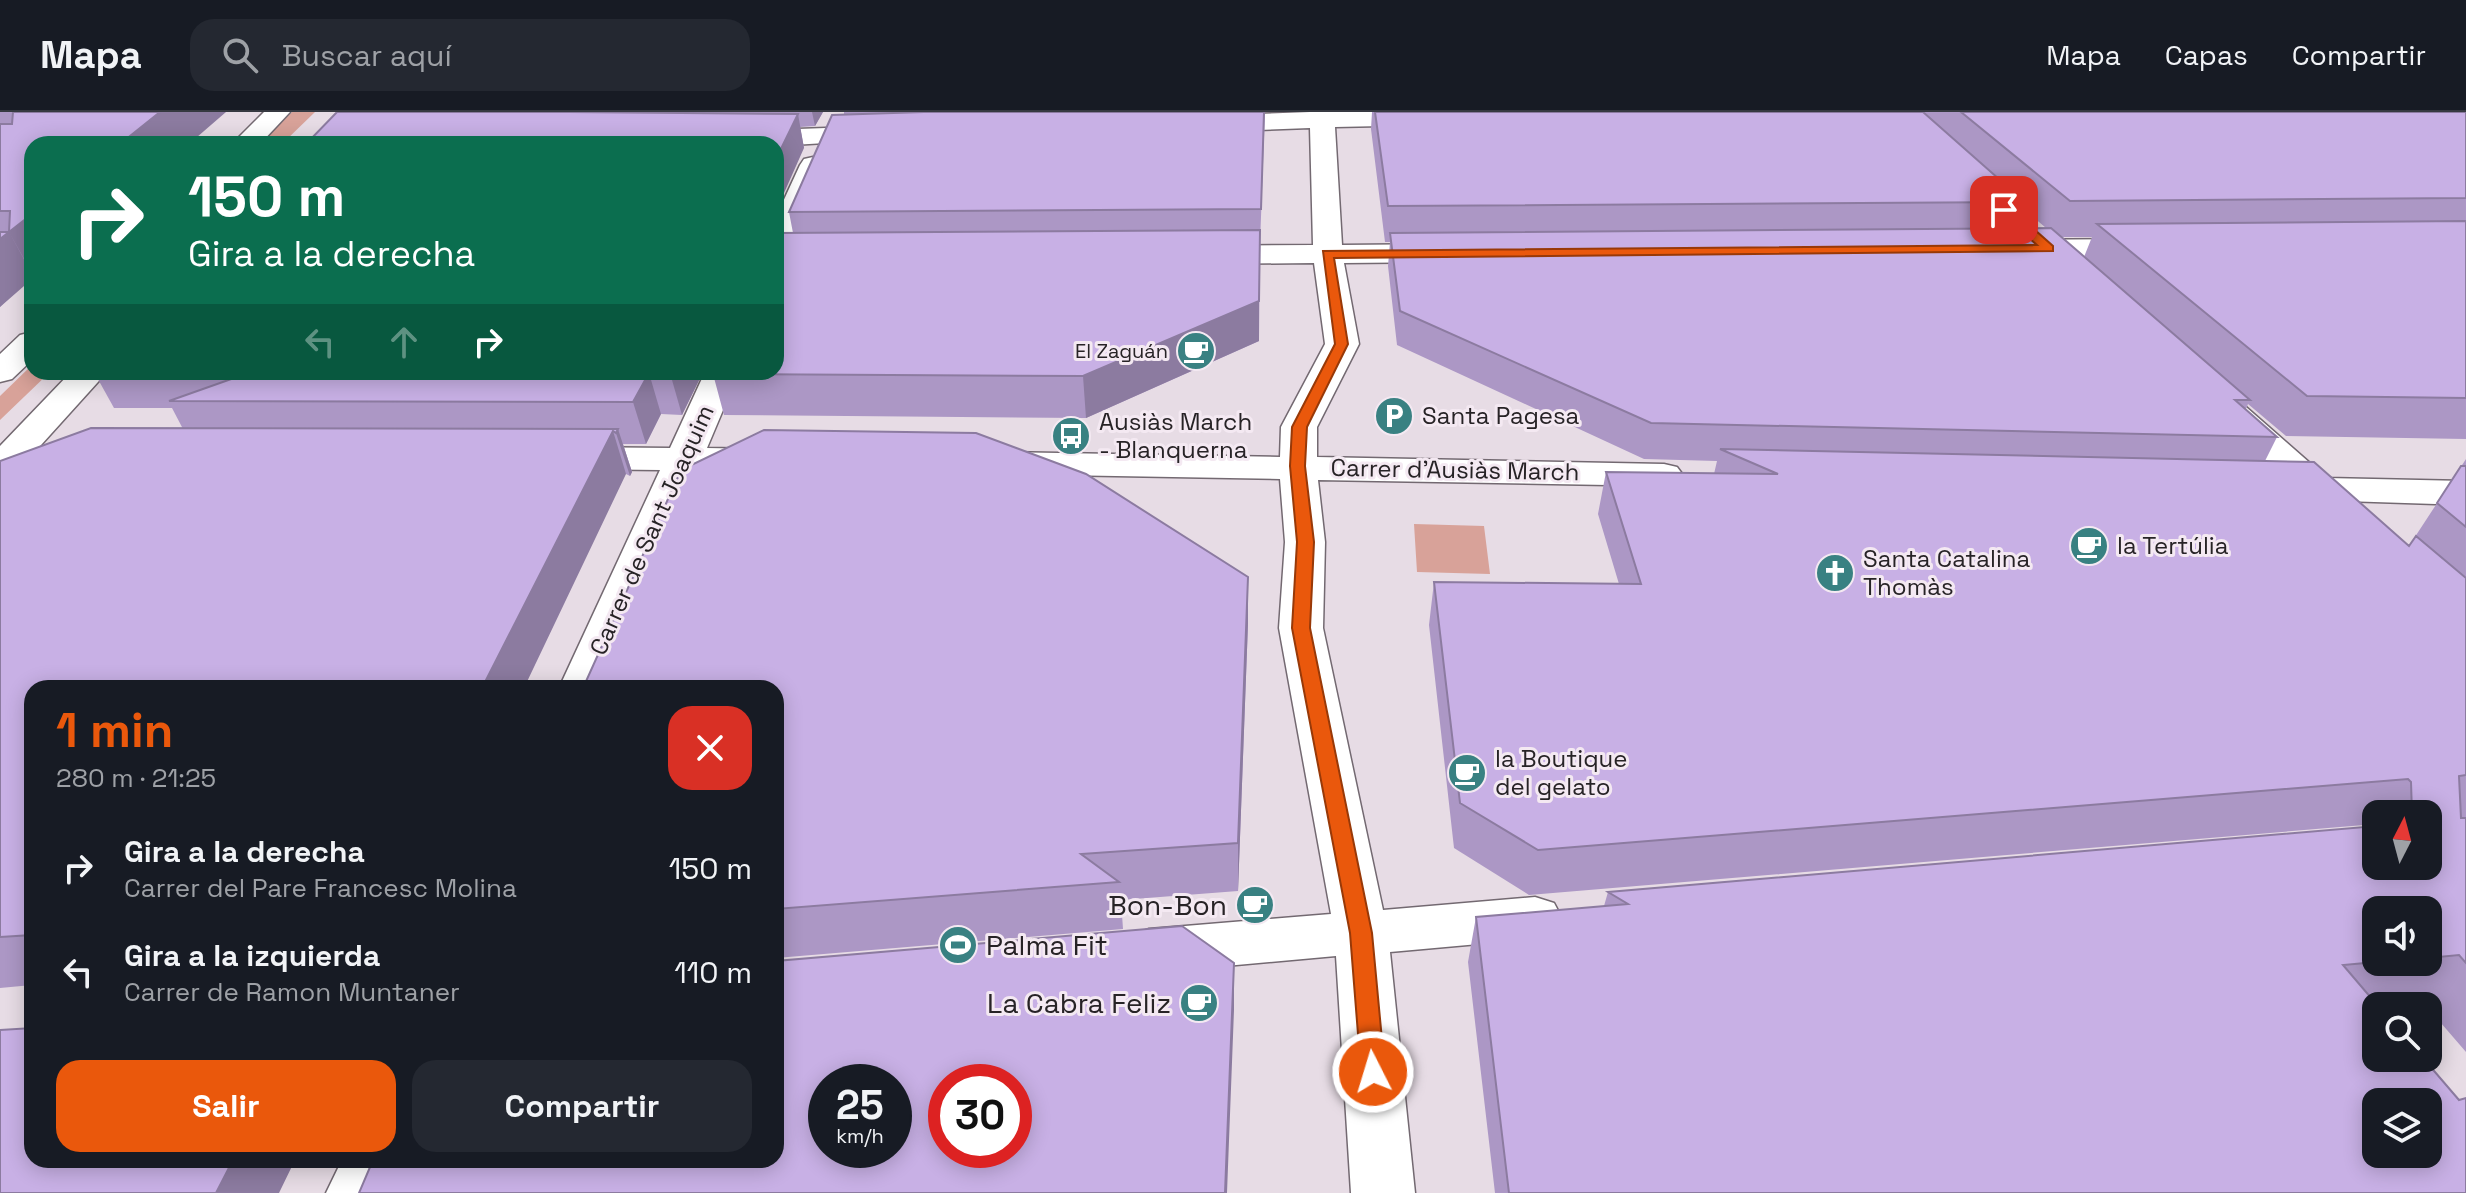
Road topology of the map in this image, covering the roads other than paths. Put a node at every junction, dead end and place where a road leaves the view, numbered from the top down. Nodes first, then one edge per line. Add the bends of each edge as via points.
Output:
1 (278, 112) edge
2 (1322, 116) edge
3 (1448, 116) edge
4 (831, 124) edge
5 (1186, 125) edge
6 (904, 134) edge
7 (253, 136) edge
8 (746, 136) edge
9 (2013, 217) edge
10 (784, 232) edge
11 (2172, 248) edge
12 (1985, 249) edge
13 (2048, 249) junction
14 (1481, 253) edge
15 (1328, 254) junction
16 (1166, 255) edge
17 (807, 258) edge
18 (784, 259) edge
19 (24, 266) edge
20 (0, 267) edge
21 (2083, 280) edge
22 (24, 350) edge
23 (0, 372) edge
24 (82, 380) edge
25 (718, 380) edge
26 (2200, 384) edge
27 (58, 456) edge
28 (527, 458) edge
29 (684, 458) junction
30 (793, 460) edge
31 (4, 461) edge
32 (965, 462) edge
33 (1298, 466) junction
34 (1700, 476) edge
35 (2253, 487) edge
36 (2316, 488) junction
37 (2466, 493) edge
38 (2351, 519) edge
39 (586, 680) edge
40 (1589, 913) edge
41 (1361, 933) junction
42 (1109, 955) edge
43 (369, 1168) edge
44 (358, 1193) edge
45 (1383, 1193) edge

1 - 7 street
2 - 3 street
2 - 5 street
2 - 15 street
4 - 6 street
4 - 8 street
4 - 10 street
9 - 13 street
11 - 13 street
12 - 13 street
13 - 21 street
14 - 15 street
15 - 16 street
15 - 33 street via 1342,344 1299,427
17 - 18 street
19 - 20 street
22 - 23 street
24 - 31 street
25 - 29 street, Carrer de Sant Joaquim
26 - 36 street
27 - 31 street
28 - 29 street
29 - 30 street
29 - 39 street, Carrer de Sant Joaquim
32 - 33 street, Carrer d'Ausiàs March
33 - 34 street, Carrer d'Ausiàs March
33 - 41 street via 1305,542 1301,628
35 - 36 street
36 - 37 street
36 - 38 street
40 - 41 street
41 - 42 street
41 - 45 street
43 - 44 street

